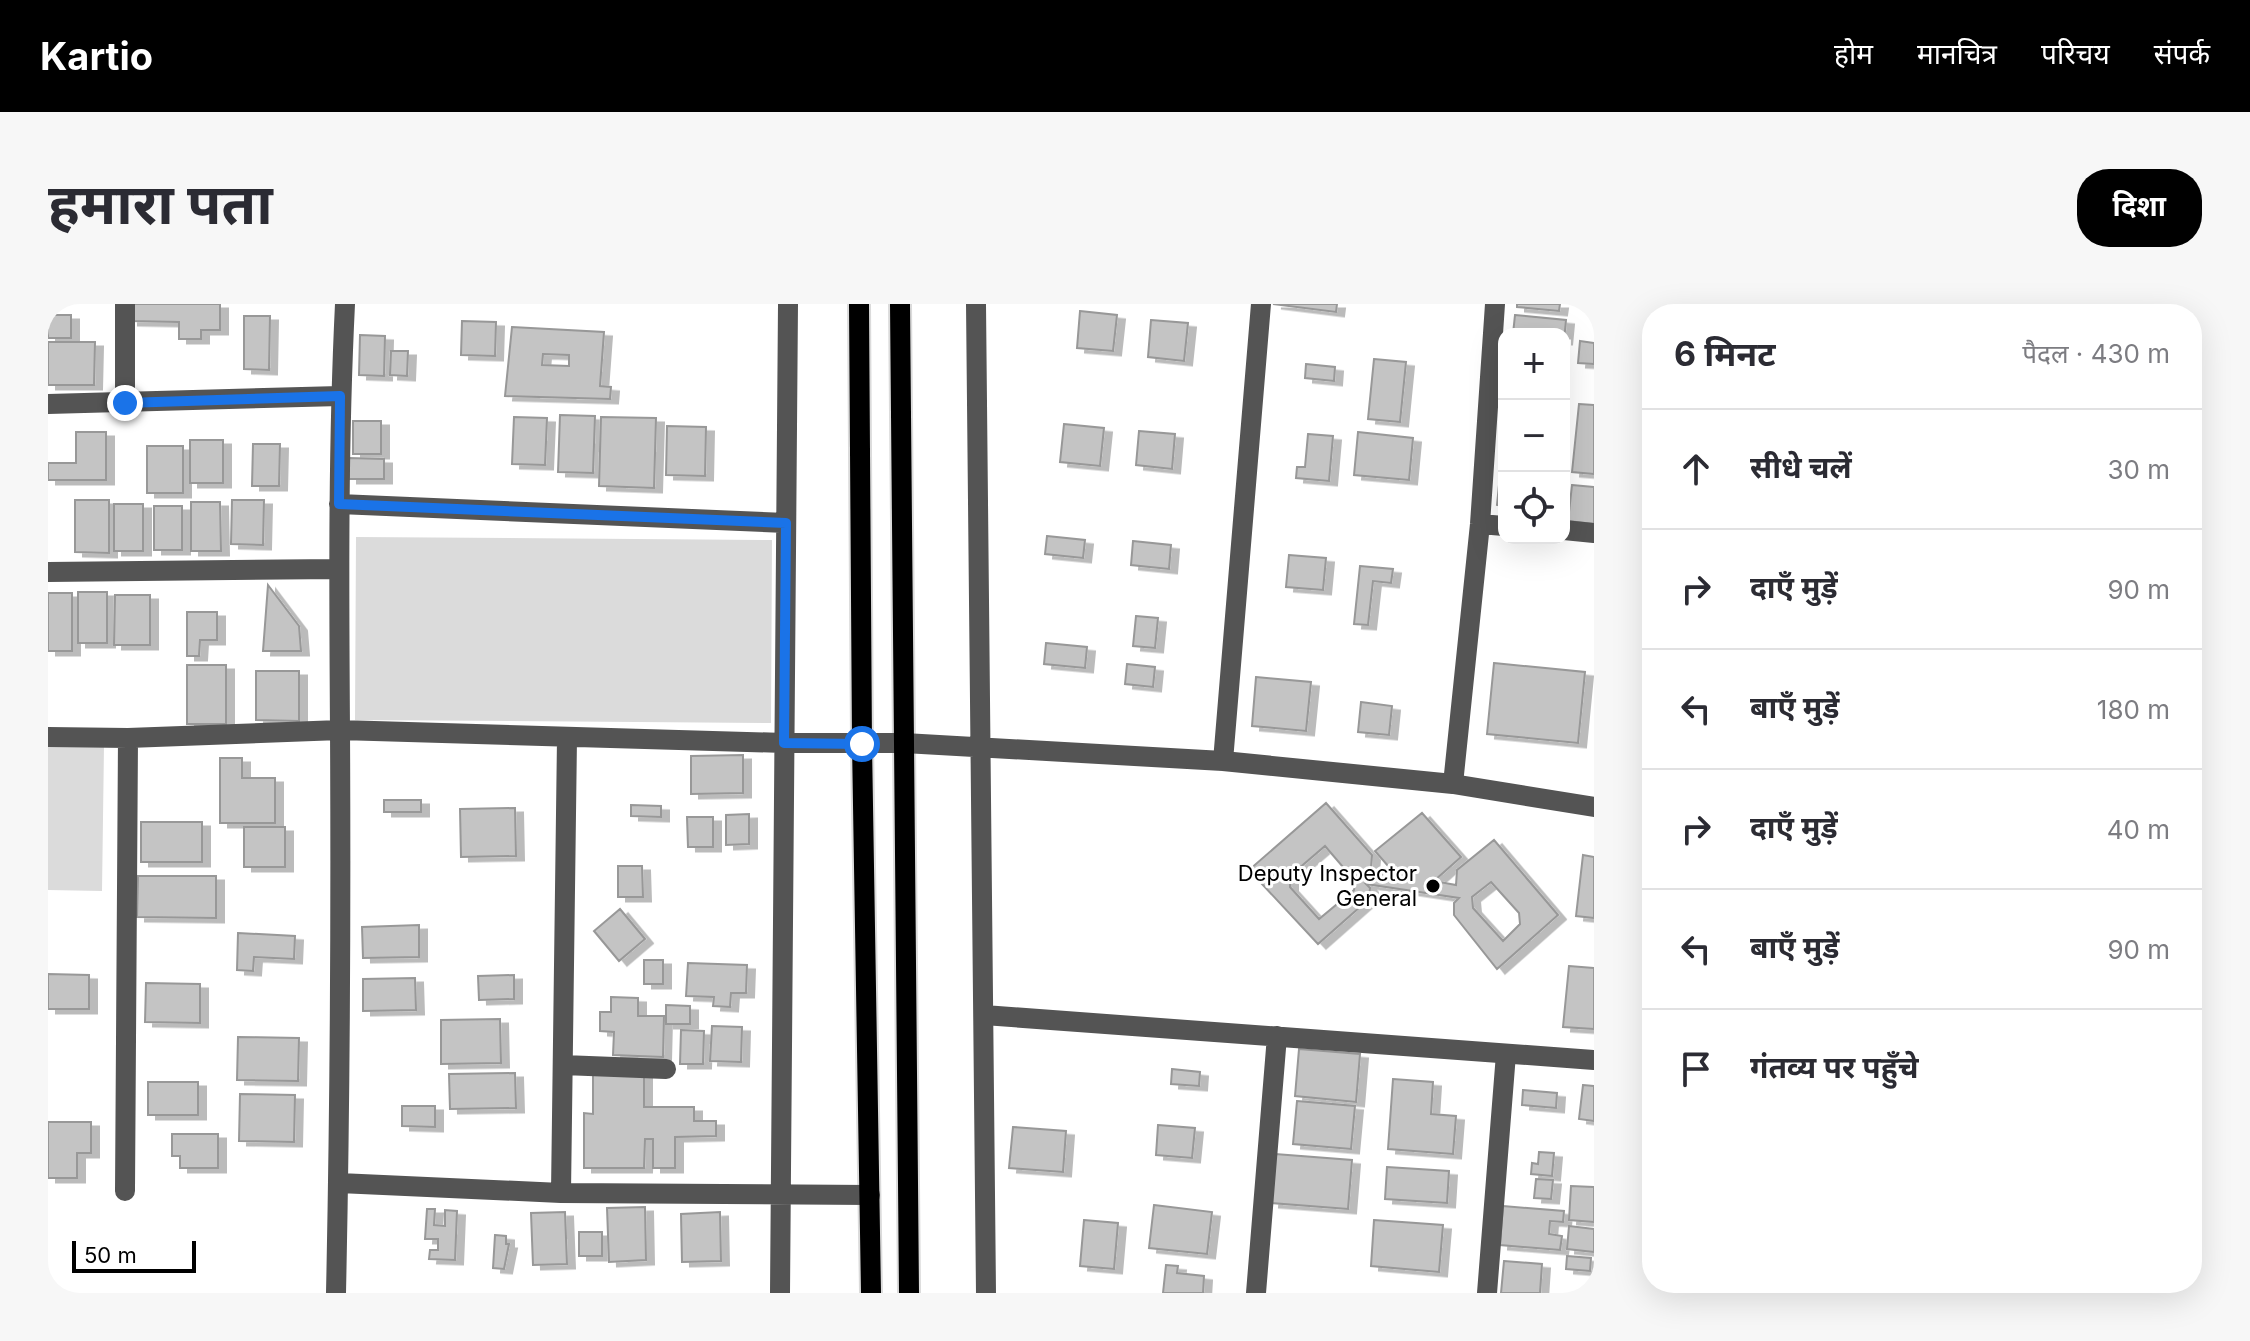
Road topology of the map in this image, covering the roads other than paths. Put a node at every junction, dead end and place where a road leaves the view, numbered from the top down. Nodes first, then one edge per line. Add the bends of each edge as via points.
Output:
1 (125, 304) edge
2 (345, 304) edge
3 (788, 304) edge
4 (859, 304) edge
5 (900, 304) edge
6 (976, 304) edge
7 (1261, 304) edge
8 (1495, 304) edge
9 (340, 396) junction
10 (125, 403) junction
11 (48, 404) edge
12 (339, 504) junction
13 (786, 523) junction
14 (1480, 524) junction
15 (1498, 526) edge
16 (1570, 531) edge
17 (1594, 533) edge
18 (338, 569) junction
19 (48, 572) edge
20 (340, 730) junction
21 (48, 737) edge
22 (128, 738) junction
23 (567, 738) junction
24 (784, 743) junction
25 (904, 743) junction
26 (862, 744) junction
27 (981, 747) junction
28 (1223, 761) junction
29 (1453, 784) junction
30 (1594, 807) edge
31 (984, 1015) junction
32 (1277, 1036) junction
33 (1506, 1054) junction
34 (1594, 1060) edge
35 (563, 1065) junction
36 (666, 1069) dead end
37 (339, 1183) junction
38 (125, 1191) dead end
39 (561, 1193) junction
40 (781, 1195) junction
41 (870, 1195) junction
42 (336, 1293) edge
43 (780, 1293) edge
44 (871, 1293) edge
45 (909, 1293) edge
46 (986, 1293) edge
47 (1256, 1293) edge
48 (1487, 1293) edge

1 - 10 street
2 - 9 street
3 - 13 street
4 - 26 main road
5 - 25 main road
6 - 27 street
7 - 28 street
8 - 14 street
9 - 10 street
9 - 12 street
10 - 11 street
12 - 13 street
12 - 18 street
13 - 24 street
14 - 15 street
14 - 29 street
16 - 17 street
18 - 19 street
18 - 20 street
20 - 22 street
20 - 23 street
20 - 37 street
21 - 22 street
22 - 38 street
23 - 24 street
23 - 35 street
24 - 26 street
24 - 40 street
25 - 26 street
25 - 27 street
25 - 45 main road
26 - 41 main road
27 - 28 street
27 - 31 street
28 - 29 street
29 - 30 street
31 - 32 street
31 - 46 street
32 - 33 street
32 - 47 street
33 - 34 street
33 - 48 street
35 - 36 street
35 - 39 street
37 - 39 street
37 - 42 street
39 - 40 street
40 - 41 street
40 - 43 street
41 - 44 main road

